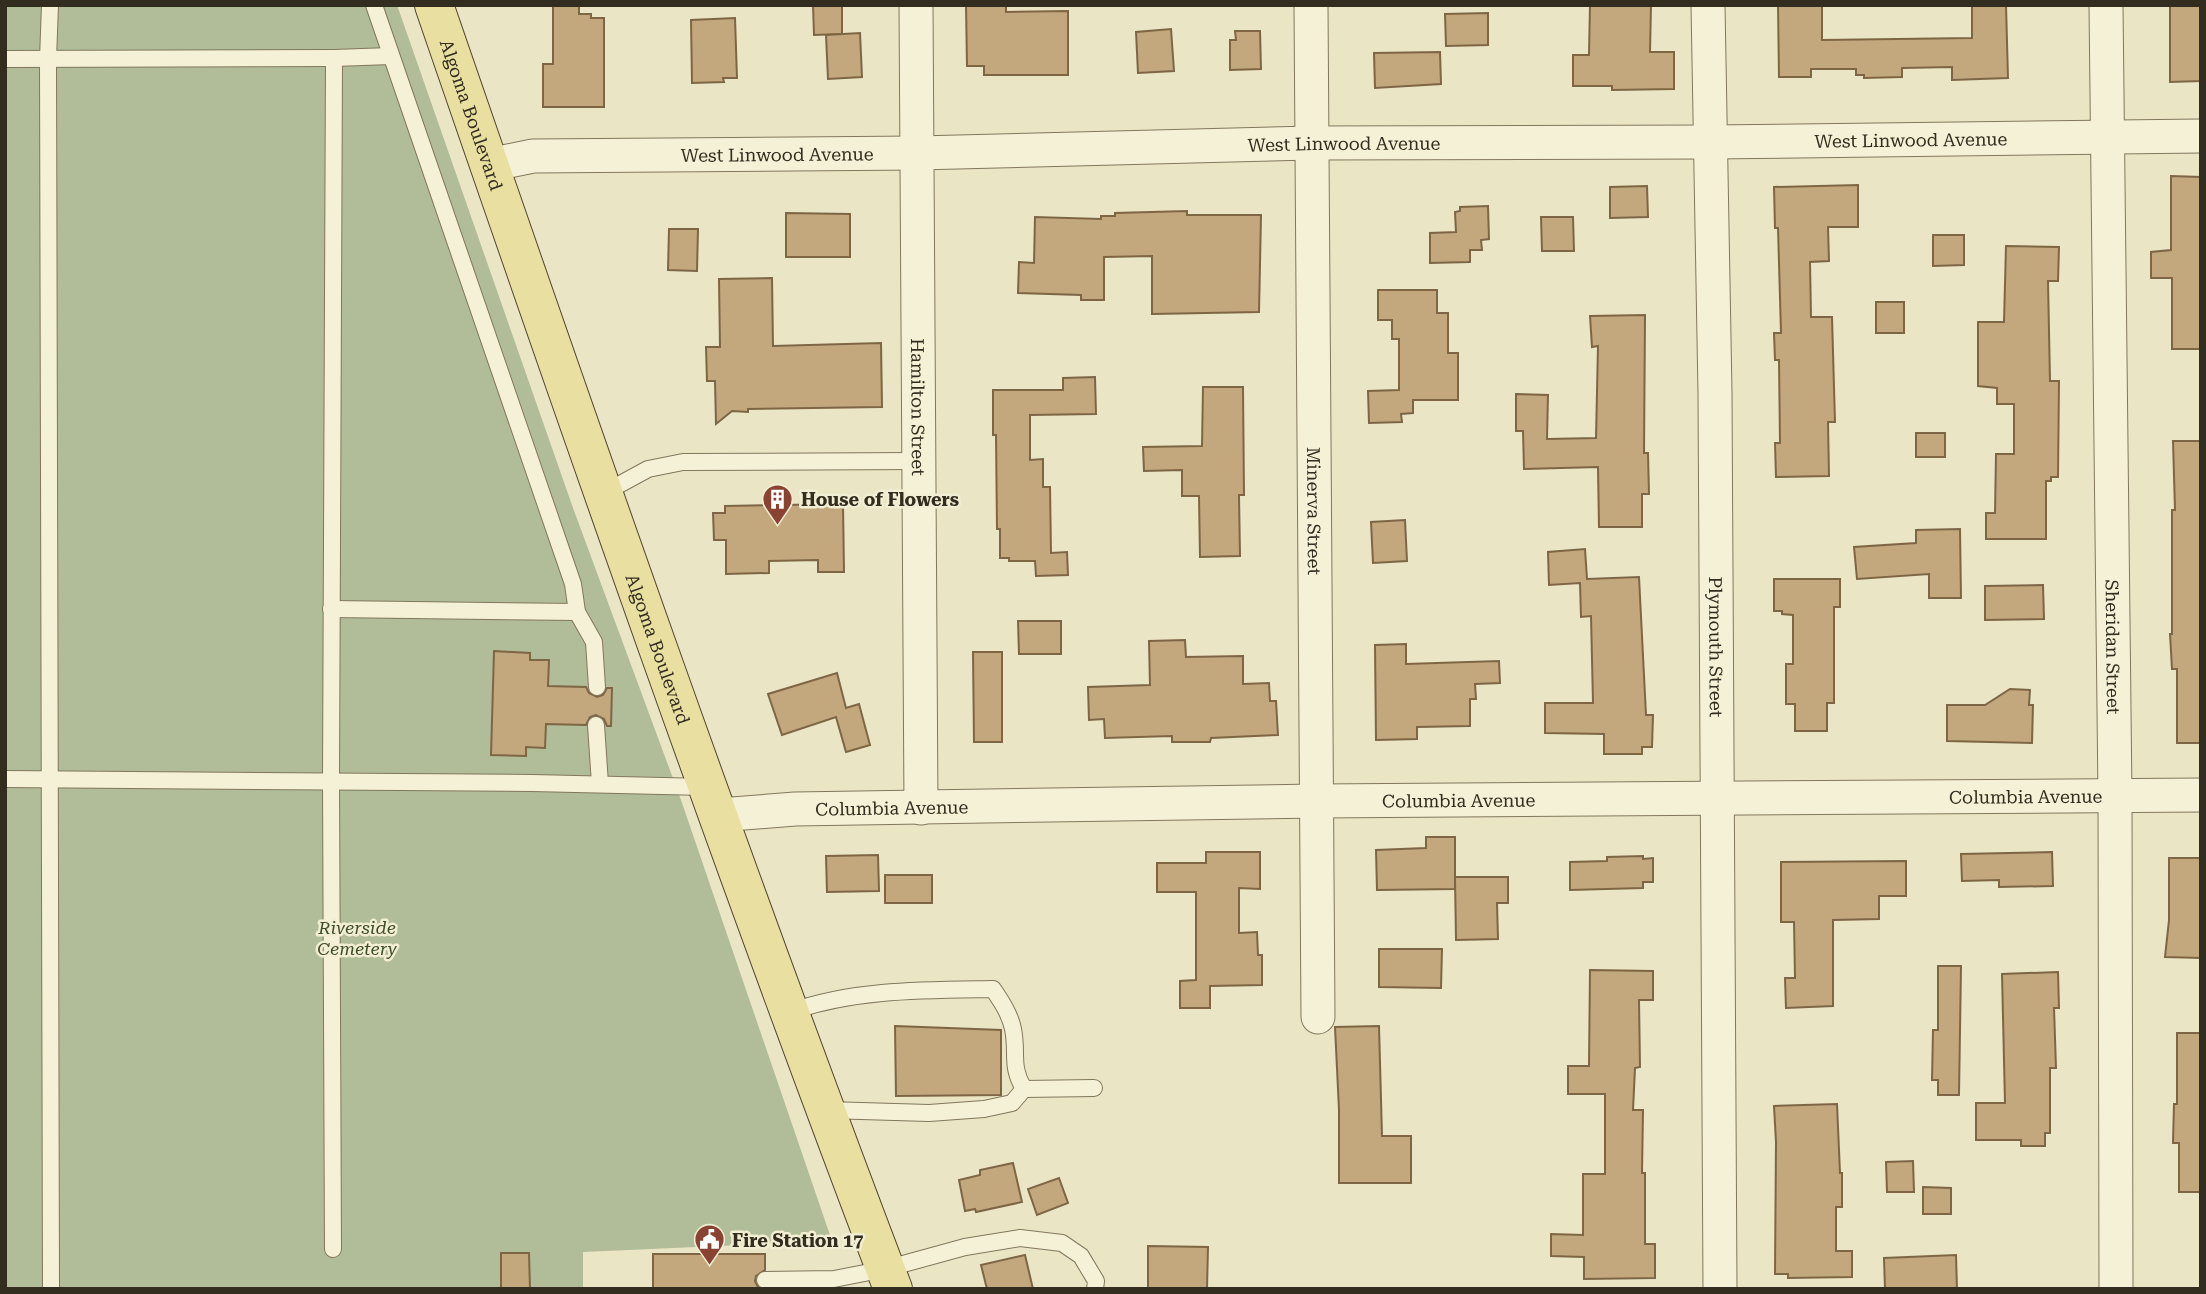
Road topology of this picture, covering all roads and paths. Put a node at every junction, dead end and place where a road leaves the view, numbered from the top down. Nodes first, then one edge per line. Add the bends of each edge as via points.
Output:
1 (50, 5) edge
2 (374, 5) edge
3 (434, 5) edge
4 (916, 5) edge
5 (1311, 5) edge
6 (1708, 5) edge
7 (2106, 5) edge
8 (391, 56) junction
9 (334, 58) junction
10 (5, 59) edge
11 (48, 59) junction
12 (2201, 136) edge
13 (2108, 138) junction
14 (1710, 142) junction
15 (1312, 143) junction
16 (918, 153) junction
17 (489, 165) junction
18 (919, 461) junction
19 (603, 494) junction
20 (331, 609) junction
21 (578, 612) junction
22 (597, 687) dead end
23 (596, 725) dead end
24 (5, 779) edge
25 (51, 779) junction
26 (331, 780) junction
27 (600, 784) junction
28 (2201, 795) edge
29 (2115, 797) junction
30 (1719, 798) junction
31 (713, 801) junction
32 (1318, 801) junction
33 (920, 808) junction
34 (790, 1012) junction
35 (1318, 1017) dead end
36 (1094, 1088) dead end
37 (1024, 1089) junction
38 (825, 1110) junction
39 (333, 1249) dead end
40 (889, 1279) edge
41 (765, 1280) dead end
42 (51, 1289) edge
43 (1095, 1289) edge
44 (1720, 1289) edge
45 (2116, 1289) edge

1 - 11 lane
2 - 8 lane
3 - 17 main road, Algoma Boulevard
4 - 16 street, Hamilton Street
5 - 15 street, Minerva Street
6 - 14 street, Plymouth Street
7 - 13 street, Sheridan Street
8 - 9 lane
8 - 21 lane via 573,584
9 - 11 lane
9 - 20 lane
10 - 11 lane
11 - 25 lane
12 - 13 street, West Linwood Avenue
13 - 14 street, West Linwood Avenue
13 - 29 street, Sheridan Street
14 - 15 street, West Linwood Avenue
14 - 30 street, Plymouth Street
15 - 16 street, West Linwood Avenue
15 - 32 street, Minerva Street
16 - 17 street, West Linwood Avenue via 533,156
16 - 18 street, Hamilton Street
17 - 19 main road, Algoma Boulevard
18 - 19 lane via 683,462 648,469
18 - 33 street, Hamilton Street
19 - 31 main road, Algoma Boulevard
20 - 21 lane
20 - 26 lane
21 - 22 lane via 594,642
23 - 27 lane
24 - 25 lane
25 - 26 lane
25 - 42 lane
26 - 27 lane
26 - 39 lane
27 - 31 lane
28 - 29 street, Columbia Avenue
29 - 30 street, Columbia Avenue
29 - 45 street, Sheridan Street
30 - 32 street, Columbia Avenue
30 - 44 street, Plymouth Street
31 - 33 street, Columbia Avenue via 795,809
31 - 34 main road, Algoma Boulevard
32 - 33 street, Columbia Avenue
32 - 35 street, Minerva Street
34 - 37 lane via 821,1001 907,991 993,989 1013,1028 1016,1076
34 - 38 main road, Algoma Boulevard
36 - 37 lane
37 - 38 lane via 1012,1103 984,1108 929,1113
38 - 40 main road, Algoma Boulevard
40 - 41 lane
40 - 43 lane via 965,1247 1020,1238 1062,1243 1081,1256 1096,1281

